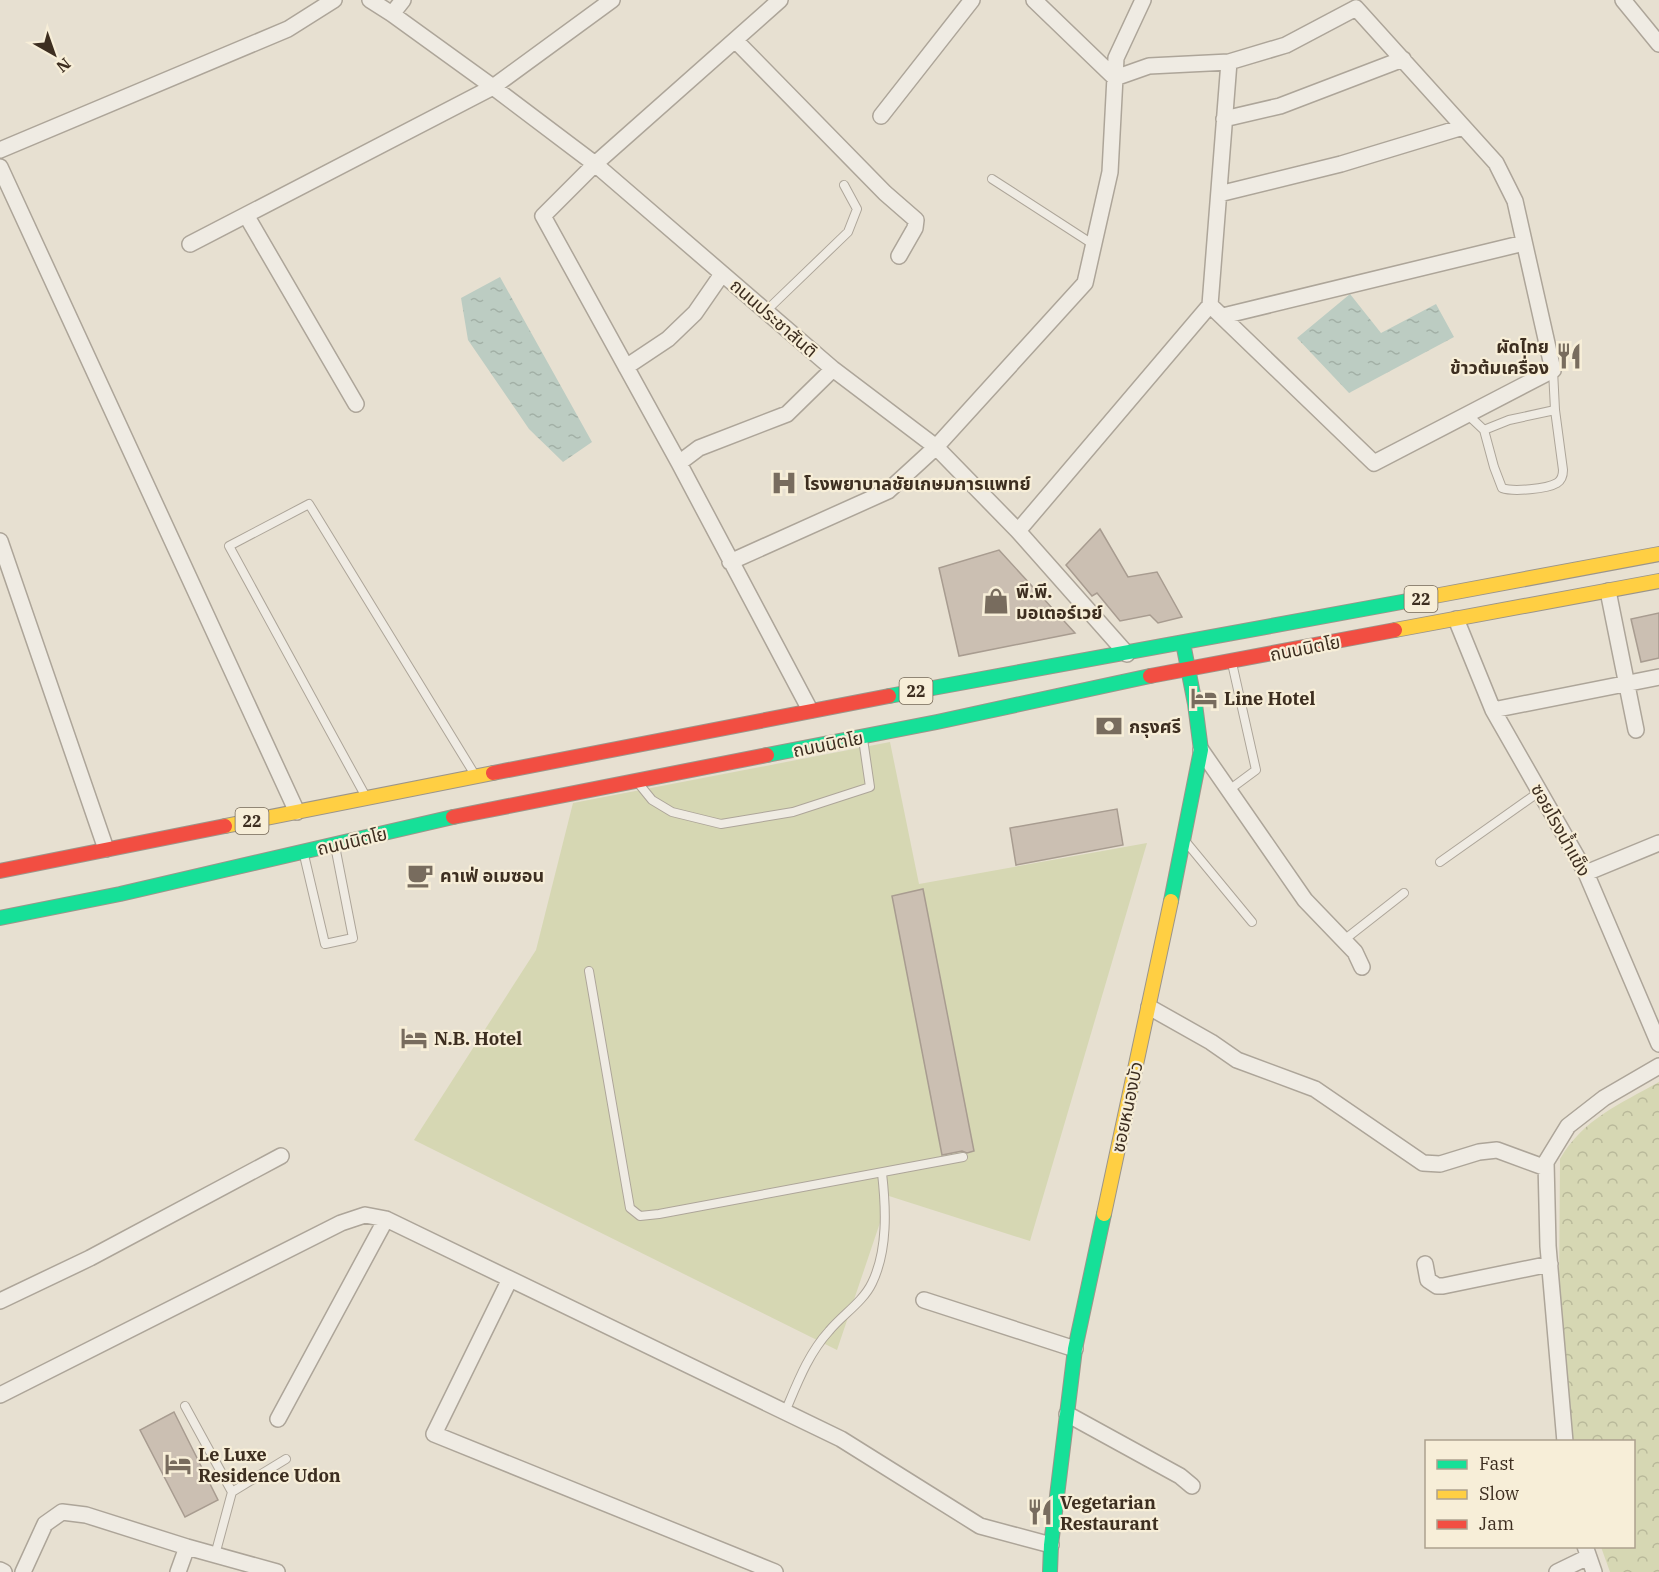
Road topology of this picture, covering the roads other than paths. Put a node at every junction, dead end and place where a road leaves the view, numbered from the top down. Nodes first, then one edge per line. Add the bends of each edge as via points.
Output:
1 (334, 0) edge
2 (370, 0) edge
3 (403, 0) edge
4 (612, 0) edge
5 (780, 0) edge
6 (972, 0) edge
7 (1034, 0) edge
8 (1143, 0) edge
9 (1628, 2) edge
10 (1353, 4) edge
11 (392, 14) junction
12 (735, 40) junction
13 (1659, 44) edge
14 (1403, 59) junction
15 (1229, 62) junction
16 (1115, 78) junction
17 (493, 87) junction
18 (881, 116) dead end
19 (1224, 119) junction
20 (1463, 127) junction
21 (0, 150) edge
22 (595, 164) junction
23 (0, 167) edge
24 (992, 179) dead end
25 (844, 185) dead end
26 (1219, 194) junction
27 (246, 215) junction
28 (1524, 243) junction
29 (190, 244) dead end
30 (1094, 245) junction
31 (899, 256) dead end
32 (722, 274) junction
33 (1210, 305) junction
34 (766, 311) junction
35 (1222, 316) junction
36 (626, 367) junction
37 (833, 369) junction
38 (1553, 370) junction
39 (356, 404) dead end
40 (1555, 410) junction
41 (1467, 414) junction
42 (1484, 430) junction
43 (936, 447) junction
44 (679, 463) junction
45 (1018, 531) junction
46 (0, 541) edge
47 (1659, 554) edge
48 (730, 562) junction
49 (1659, 581) edge
50 (1608, 591) junction
51 (1456, 619) junction
52 (1183, 643) junction
53 (1127, 654) junction
54 (1231, 662) junction
55 (1189, 670) junction
56 (1659, 677) edge
57 (1134, 679) junction
58 (1627, 684) junction
59 (810, 710) junction
60 (1493, 710) junction
61 (1636, 730) dead end
62 (863, 737) junction
63 (709, 749) junction
64 (1201, 750) junction
65 (476, 776) junction
66 (637, 782) junction
67 (1228, 790) junction
68 (1539, 792) junction
69 (367, 798) junction
70 (297, 812) junction
71 (1184, 838) junction
72 (1659, 843) edge
73 (335, 845) junction
74 (106, 849) junction
75 (303, 852) junction
76 (1440, 862) dead end
77 (0, 871) edge
78 (1586, 873) junction
79 (1404, 893) dead end
80 (0, 918) edge
81 (1252, 922) dead end
82 (1344, 940) junction
83 (1362, 967) dead end
84 (589, 970) dead end
85 (1149, 1007) junction
86 (1659, 1044) edge
87 (1659, 1066) edge
88 (281, 1156) dead end
89 (963, 1158) dead end
90 (1546, 1168) junction
91 (882, 1173) junction
92 (386, 1219) junction
93 (1425, 1264) dead end
94 (1550, 1264) junction
95 (510, 1279) junction
96 (924, 1300) dead end
97 (0, 1301) edge
98 (1075, 1349) junction
99 (0, 1395) edge
100 (185, 1406) dead end
101 (785, 1412) junction
102 (1067, 1414) junction
103 (278, 1419) dead end
104 (1565, 1440) edge
105 (286, 1460) dead end
106 (1192, 1486) dead end
107 (232, 1491) junction
108 (1051, 1545) junction
109 (187, 1547) junction
110 (1587, 1552) edge
111 (215, 1555) junction
112 (0, 1570) edge
113 (4, 1572) edge
114 (23, 1572) edge
115 (178, 1572) edge
116 (277, 1572) edge
117 (775, 1572) edge
118 (1050, 1572) edge
119 (1557, 1572) edge
120 (1594, 1572) edge

1 - 21 street via 288,29
2 - 11 street, ถนนประชาสันติ
3 - 11 street
4 - 17 street
5 - 12 street
6 - 18 street
7 - 16 street
8 - 16 street via 1116,58
9 - 13 street
10 - 14 street
10 - 15 street via 1286,45
11 - 17 street, ถนนประชาสันติ
12 - 22 street
12 - 31 street via 916,220
14 - 19 street via 1280,106
14 - 20 street
15 - 16 street via 1149,66
15 - 19 street
16 - 30 street via 1110,172
17 - 22 street, ถนนประชาสันติ
17 - 27 street
19 - 26 street
20 - 26 street via 1341,164
20 - 28 street via 1496,163 1515,201
22 - 32 street, ถนนประชาสันติ
22 - 36 street via 543,216
23 - 70 street
24 - 30 lane
25 - 34 lane via 857,209 848,231
26 - 33 street
27 - 29 street
27 - 39 street
28 - 35 street
28 - 38 street
30 - 43 street via 1085,283
32 - 34 street, ถนนประชาสันติ
32 - 36 street via 695,313 668,339
33 - 35 street
33 - 45 street
34 - 37 street, ถนนประชาสันติ
35 - 41 street via 1374,463
36 - 44 street
37 - 43 street, ถนนประชาสันติ
37 - 44 street via 787,414 699,448
38 - 40 lane
38 - 41 street
40 - 42 lane
40 - 42 lane via 1563,470 1562,478 1547,487 1509,491 1502,488
41 - 42 lane
43 - 45 street, ถนนประชาสันติ
43 - 48 street via 888,491
44 - 48 street
45 - 53 street, ถนนประชาสันติ
46 - 74 street
47 - 52 main road, ถนนนิตโย / 22
48 - 59 street
49 - 50 main road, ถนนนิตโย / 22
50 - 51 main road, ถนนนิตโย / 22
50 - 58 street
51 - 54 main road, ถนนนิตโย / 22
51 - 60 street, ซอยโรงน้ำแข็ง
52 - 53 main road, ถนนนิตโย / 22
52 - 55 main road, ซอยหนองบัว
53 - 57 main road, ถนนประชาสันติ
53 - 59 main road, ถนนนิตโย / 22
54 - 55 main road, ถนนนิตโย / 22
54 - 67 lane via 1256,770
55 - 57 main road, ถนนนิตโย / 22
55 - 64 main road, ซอยหนองบัว
56 - 58 street
57 - 62 main road, ถนนนิตโย / 22
58 - 60 street
58 - 61 street
59 - 63 main road, ถนนนิตโย / 22
60 - 68 street, ซอยโรงน้ำแข็ง
62 - 63 main road, ถนนนิตโย / 22
62 - 66 lane via 870,787 793,812 721,824 672,812 652,800
63 - 65 main road, ถนนนิตโย / 22
63 - 66 main road, ถนนนิตโย / 22
64 - 67 street
64 - 71 main road, ซอยหนองบัว
65 - 69 main road, ถนนนิตโย / 22
65 - 69 lane via 309,504 230,546
66 - 73 main road, ถนนนิตโย / 22 via 489,809
67 - 82 street via 1305,900
68 - 76 lane
68 - 78 street, ซอยโรงน้ำแข็ง
69 - 70 main road, ถนนนิตโย / 22
70 - 74 main road, ถนนนิตโย / 22
71 - 81 lane
71 - 85 main road, ซอยหนองบัว
72 - 78 street
73 - 75 main road, ถนนนิตโย / 22
73 - 75 lane via 353,938 325,944
74 - 77 main road, ถนนนิตโย / 22
75 - 80 main road, ถนนนิตโย / 22
78 - 86 street, ซอยโรงน้ำแข็ง
79 - 82 lane
82 - 83 street
84 - 91 lane via 630,1208 634,1212 640,1216 659,1214
85 - 90 street via 1237,1060 1316,1089 1423,1163 1440,1164 1497,1150
85 - 98 main road, ซอยหนองบัว
87 - 90 street via 1604,1098 1568,1126
88 - 97 street via 90,1258
89 - 91 lane
90 - 94 street
91 - 101 lane via 885,1228 872,1284 812,1353
92 - 95 street
92 - 99 street via 365,1215 341,1223
92 - 103 street
93 - 94 street via 1428,1280 1443,1286
94 - 104 street
95 - 101 street
95 - 117 street via 434,1434
96 - 98 street
98 - 102 main road, ซอยหนองบัว
100 - 107 lane
101 - 108 street via 841,1439 980,1526
102 - 106 street
102 - 108 main road, ซอยหนองบัว
105 - 107 lane
107 - 111 lane
108 - 118 main road, ซอยหนองบัว
109 - 111 street
109 - 114 street via 86,1515 62,1512 45,1524
109 - 115 street
110 - 119 street
110 - 120 street
111 - 116 street
112 - 113 street

